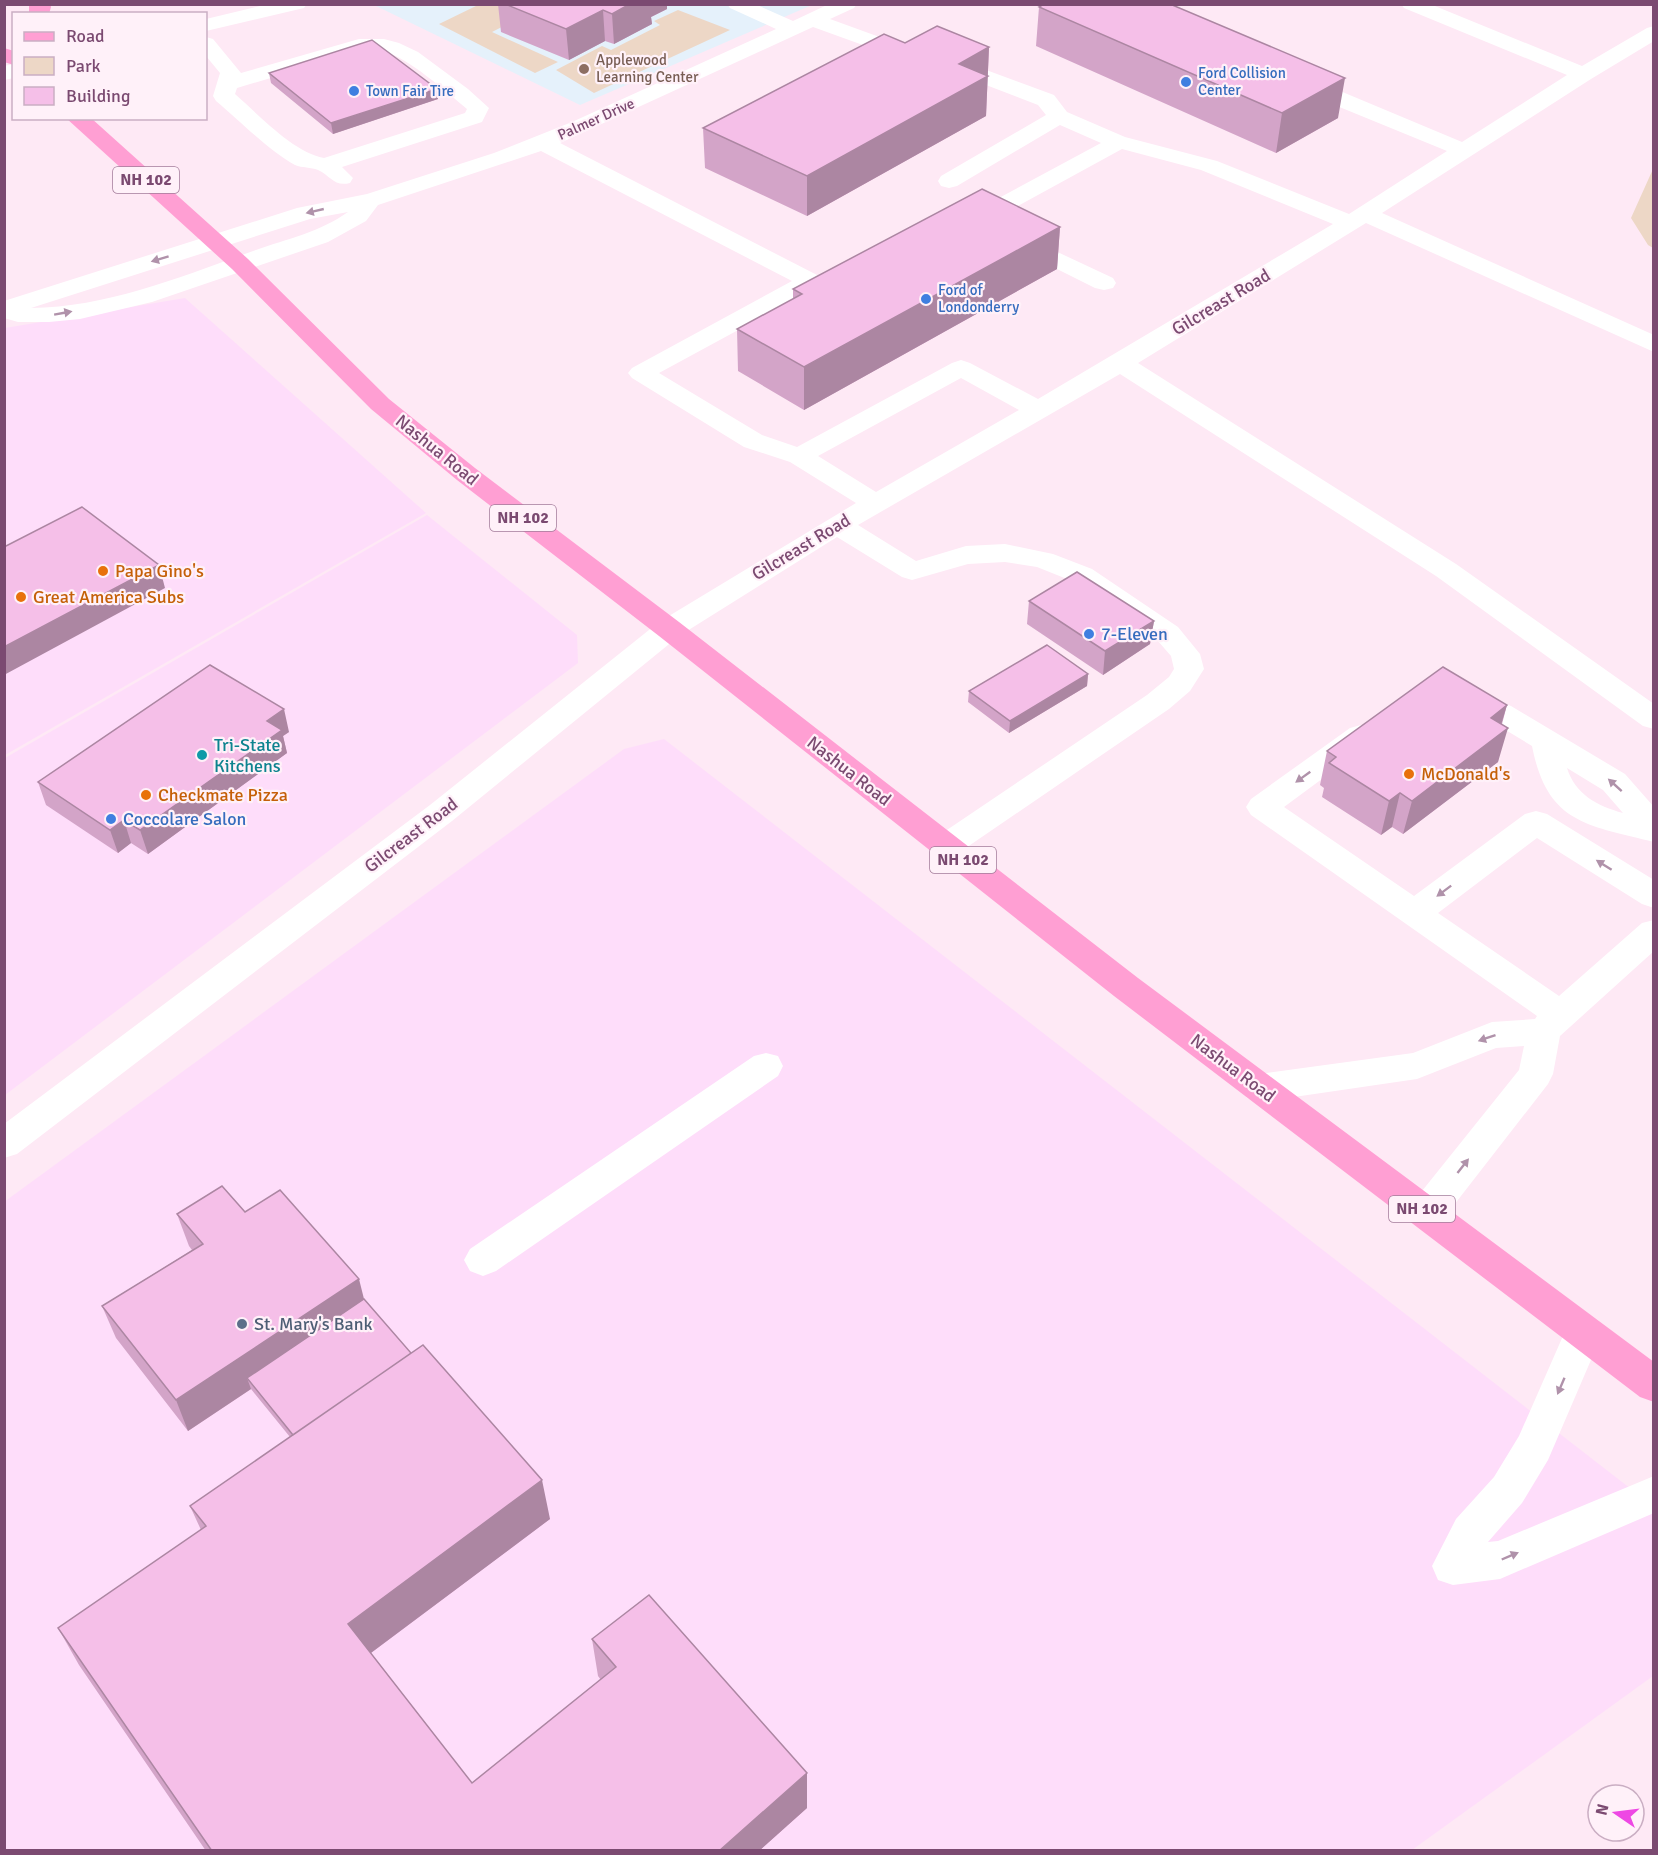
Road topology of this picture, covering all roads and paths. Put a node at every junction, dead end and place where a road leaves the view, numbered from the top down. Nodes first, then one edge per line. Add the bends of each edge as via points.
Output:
1 (297, 4) edge
2 (737, 4) edge
3 (847, 4) edge
4 (1411, 4) edge
5 (207, 25) edge
6 (803, 25) junction
7 (1653, 32) edge
8 (207, 44) edge
9 (892, 49) junction
10 (873, 60) edge
11 (1583, 74) junction
12 (1280, 75) edge
13 (228, 84) junction
14 (1059, 117) junction
15 (79, 120) edge
16 (1119, 142) junction
17 (543, 143) junction
18 (1463, 150) junction
19 (325, 165) junction
20 (950, 182) dead end
21 (372, 200) junction
22 (1358, 219) junction
23 (216, 242) junction
24 (240, 264) junction
25 (1104, 283) dead end
26 (4, 313) edge
27 (1653, 345) edge
28 (1120, 363) junction
29 (1040, 410) junction
30 (799, 456) junction
31 (875, 503) junction
32 (838, 525) junction
33 (669, 629) junction
34 (1432, 694) edge
35 (1387, 716) edge
36 (1653, 719) edge
37 (1653, 830) edge
38 (946, 846) junction
39 (1653, 896) edge
40 (1416, 912) junction
41 (1653, 932) edge
42 (1552, 1022) junction
43 (766, 1066) dead end
44 (1259, 1088) junction
45 (4, 1144) edge
46 (1427, 1212) junction
47 (483, 1260) dead end
48 (1584, 1332) junction
49 (1653, 1385) edge
50 (1653, 1494) edge

1 - 5 street
2 - 6 street
3 - 6 street, Palmer Drive
4 - 11 street
6 - 9 street
6 - 17 street, Palmer Drive
7 - 11 street, Gilcreast Road
8 - 13 street via 231,72
9 - 10 street
9 - 14 street via 925,54 1046,100
11 - 18 street, Gilcreast Road
12 - 18 street
13 - 19 street via 224,96 292,153 305,161
13 - 19 street via 359,45 377,44 395,48 478,108 474,117
14 - 16 street
14 - 20 street
15 - 23 main road, Nashua Road / NH 102
16 - 22 street via 1228,170
16 - 25 street via 967,224
17 - 21 street, Palmer Drive
17 - 30 street via 818,286 641,373 753,441
18 - 22 street, Gilcreast Road
19 - 21 street
21 -> 23 street, Palmer Drive via 305,213
21 - 24 street, Palmer Drive via 359,216 326,234
22 - 27 street
22 - 28 street, Gilcreast Road
23 - 24 main road, Nashua Road / NH 102
23 -> 26 street, Palmer Drive via 24,301
26 -> 24 street, Palmer Drive via 42,317 106,306 167,291
24 - 33 main road, Nashua Road / NH 102 via 380,404
28 - 29 street, Gilcreast Road
28 - 36 street via 1446,570
29 - 30 street via 961,368
29 - 31 street, Gilcreast Road
30 - 31 street
31 - 32 street, Gilcreast Road
32 - 33 street, Gilcreast Road
32 - 38 street via 912,571 966,555 1005,553 1043,560 1082,575 1168,634 1185,654 1189,669 1180,684 1158,702
33 - 38 main road, Nashua Road / NH 102
33 - 45 street, Gilcreast Road via 441,813
37 -> 34 street via 1586,811 1568,800 1557,782 1546,741 1465,697
35 -> 40 street via 1262,807
38 - 44 main road, Nashua Road / NH 102
39 -> 40 street via 1536,822
40 - 42 street
41 - 42 street
42 -> 44 street via 1492,1035 1417,1066
46 -> 42 street via 1536,1074
43 - 47 street
44 - 46 main road, Nashua Road / NH 102
46 - 48 main road, Nashua Road / NH 102
48 - 49 main road, Nashua Road / NH 102
48 -> 50 street via 1534,1447 1508,1490 1471,1532 1453,1566 1500,1560

